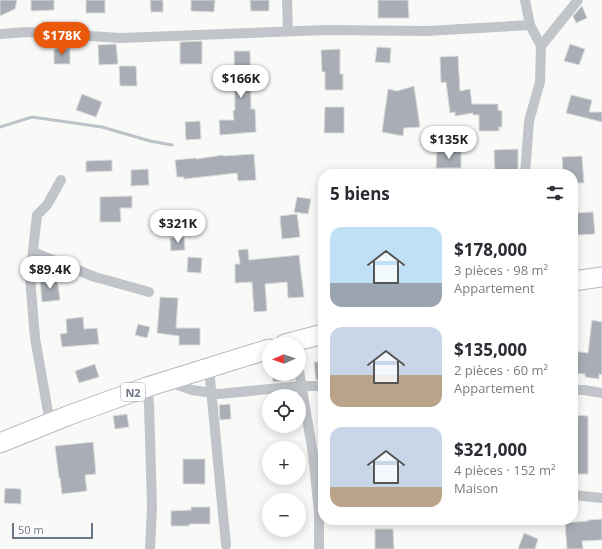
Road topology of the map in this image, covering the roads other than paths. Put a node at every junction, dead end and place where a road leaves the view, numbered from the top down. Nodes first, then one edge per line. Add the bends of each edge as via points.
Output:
1 (287, 0) edge
2 (525, 0) edge
3 (578, 0) edge
4 (530, 25) junction
5 (288, 32) junction
6 (0, 34) edge
7 (541, 46) junction
8 (525, 169) edge
9 (61, 180) dead end
10 (33, 252) junction
11 (602, 277) edge
12 (578, 280) edge
13 (149, 292) dead end
14 (318, 335) edge
15 (306, 339) edge
16 (262, 351) edge
17 (209, 368) junction
18 (167, 381) junction
19 (300, 381) edge
20 (301, 386) junction
21 (318, 386) edge
22 (147, 387) junction
23 (578, 390) edge
24 (212, 393) junction
25 (602, 393) edge
26 (50, 423) junction
27 (0, 443) edge
28 (578, 496) edge
29 (602, 498) edge
30 (318, 502) edge
31 (319, 525) edge
32 (226, 545) dead end
33 (150, 549) edge
34 (319, 549) edge

1 - 5 street
2 - 4 street
3 - 7 street
4 - 5 street via 426,31
4 - 7 street
5 - 6 street via 121,38 27,32
7 - 8 street via 540,82 528,121
9 - 10 street via 47,205 36,215
10 - 13 street via 95,277
10 - 26 street via 30,277 35,338
11 - 12 highway
14 - 15 highway
16 - 17 highway, N2
17 - 18 highway, N2
17 - 24 street
18 - 22 highway, N2
18 - 24 street via 192,390
19 - 20 street
20 - 21 street
20 - 24 street
20 - 30 street via 313,454
22 - 26 highway, N2
22 - 33 street via 152,506
23 - 25 street
24 - 32 street
26 - 27 highway, N2
28 - 29 street
31 - 34 street

